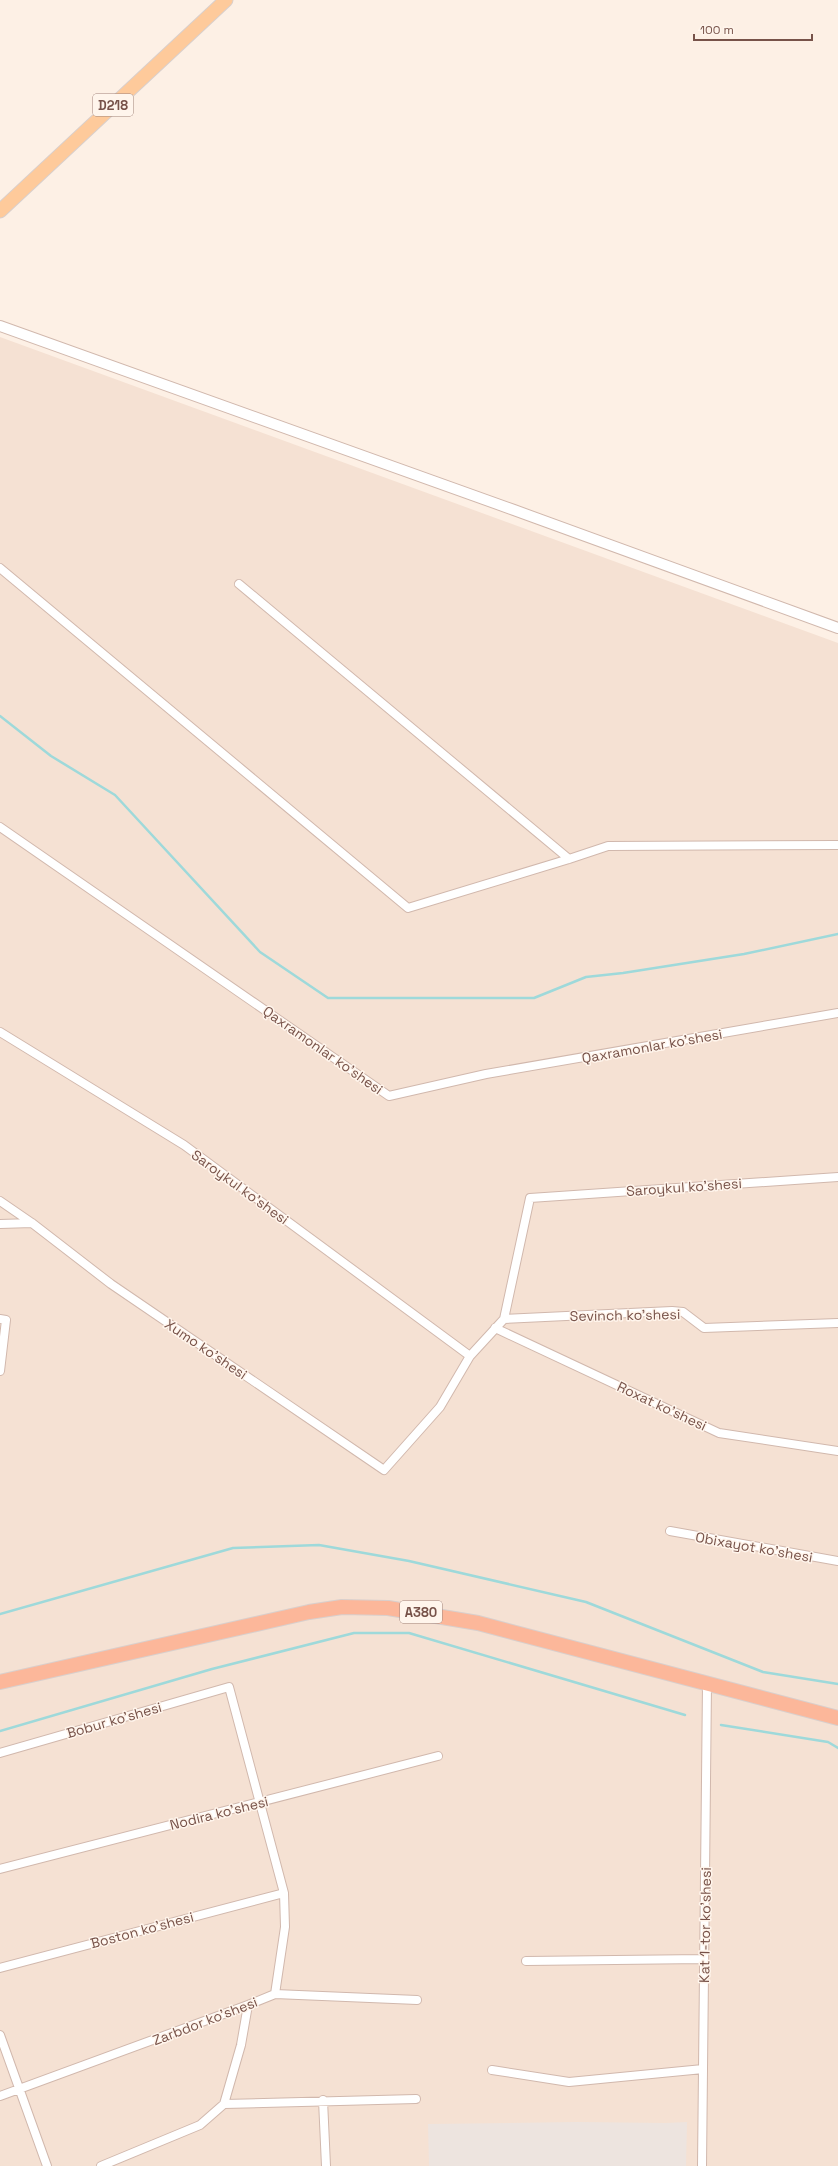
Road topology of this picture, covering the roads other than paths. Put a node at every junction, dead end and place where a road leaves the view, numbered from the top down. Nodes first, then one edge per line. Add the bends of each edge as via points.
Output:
1 (226, 0) edge
2 (0, 211) edge
3 (0, 326) edge
4 (0, 568) edge
5 (239, 584) dead end
6 (838, 628) edge
7 (0, 826) edge
8 (838, 845) edge
9 (569, 859) junction
10 (838, 1013) edge
11 (0, 1032) edge
12 (838, 1177) edge
13 (0, 1201) edge
14 (32, 1223) junction
15 (0, 1224) edge
16 (0, 1319) edge
17 (504, 1320) junction
18 (838, 1323) edge
19 (496, 1328) junction
20 (470, 1356) junction
21 (0, 1371) edge
22 (838, 1451) edge
23 (670, 1531) dead end
24 (838, 1561) edge
25 (0, 1682) edge
26 (707, 1684) junction
27 (838, 1718) edge
28 (0, 1753) edge
29 (438, 1756) dead end
30 (260, 1802) junction
31 (0, 1869) edge
32 (284, 1893) junction
33 (704, 1959) junction
34 (526, 1961) dead end
35 (0, 1968) edge
36 (275, 1994) junction
37 (417, 2000) dead end
38 (248, 2005) junction
39 (0, 2035) edge
40 (703, 2069) junction
41 (492, 2070) dead end
42 (19, 2090) junction
43 (0, 2096) edge
44 (416, 2099) dead end
45 (323, 2100) junction
46 (224, 2104) junction
47 (47, 2166) edge
48 (101, 2166) edge
49 (326, 2166) edge
50 (702, 2166) edge

1 - 2 main road, D218
3 - 6 street
4 - 9 street via 408,908
5 - 9 street
7 - 10 street, Qaxramonlar ko'shesi via 389,1096 486,1074
8 - 9 street via 608,846
11 - 20 street, Saroykul ko'shesi via 184,1145
12 - 17 street, Saroykul ko'shesi via 530,1198
13 - 14 street, Xumo ko'shesi
14 - 15 street
14 - 20 street, Xumo ko'shesi via 111,1284 384,1470 440,1407
16 - 21 street via 6,1320
17 - 18 street, Sevinch ko'shesi via 672,1311 683,1312 704,1328
17 - 19 street
19 - 20 street
19 - 22 street, Roxat ko'shesi via 719,1433
23 - 24 street, Obixayot ko'shesi
25 - 26 highway, A380 via 269,1620 309,1612 362,1607 388,1608 478,1623
26 - 27 highway, A380
26 - 33 street, Kat 1-tor ko'shesi
28 - 30 street, Bobur ko'shesi via 229,1687
29 - 30 street, Nodira ko'shesi
30 - 31 street, Nodira ko'shesi
30 - 32 street
32 - 35 street, Boston ko'shesi
32 - 36 street via 285,1927
33 - 34 street
33 - 40 street, Kat 1-tor ko'shesi
36 - 37 street, Zarbdor ko'shesi
36 - 38 street, Zarbdor ko'shesi
38 - 42 street, Zarbdor ko'shesi
38 - 46 street via 241,2045
39 - 42 street
40 - 41 street via 569,2082
40 - 50 street, Kat 1-tor ko'shesi
42 - 43 street, Zarbdor ko'shesi
42 - 47 street
44 - 45 street
45 - 46 street
45 - 49 street
46 - 48 street via 200,2125

